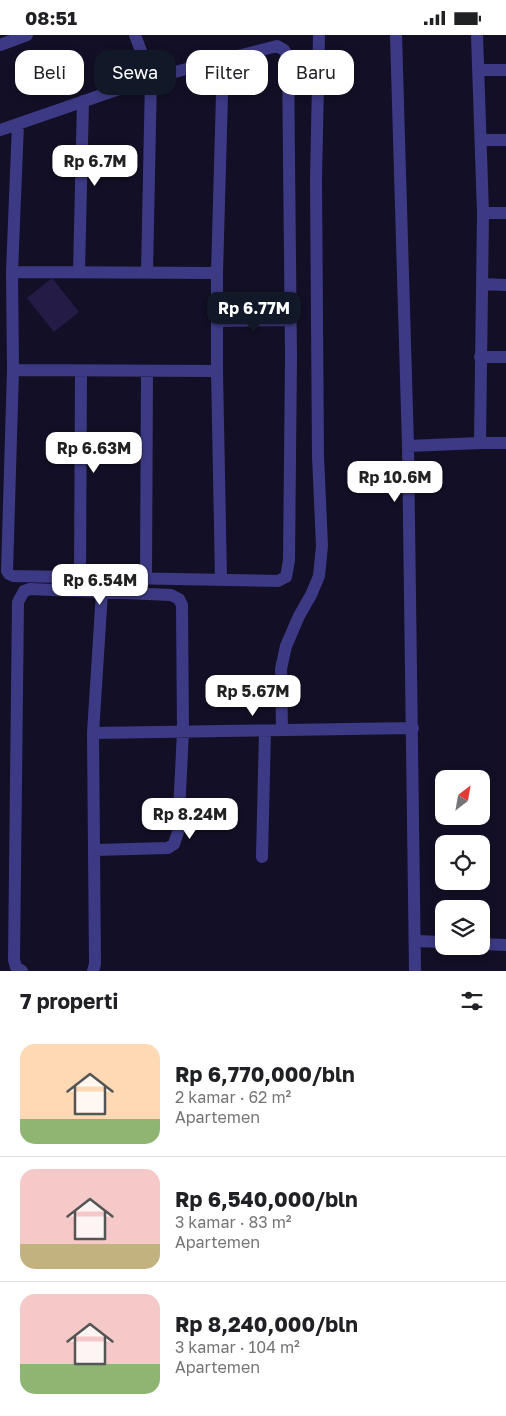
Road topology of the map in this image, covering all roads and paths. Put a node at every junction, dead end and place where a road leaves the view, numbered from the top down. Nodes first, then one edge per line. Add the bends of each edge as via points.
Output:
1 (27, 35) edge
2 (136, 35) edge
3 (319, 35) edge
4 (396, 35) edge
5 (477, 35) edge
6 (0, 45) edge
7 (141, 50) edge
8 (260, 50) edge
9 (478, 70) junction
10 (506, 70) edge
11 (101, 95) edge
12 (151, 95) edge
13 (222, 95) edge
14 (84, 101) junction
15 (18, 124) junction
16 (0, 130) edge
17 (482, 140) junction
18 (506, 140) edge
19 (483, 213) junction
20 (506, 213) edge
21 (12, 272) junction
22 (79, 272) junction
23 (147, 272) junction
24 (217, 273) junction
25 (482, 284) junction
26 (506, 285) edge
27 (290, 320) junction
28 (217, 321) junction
29 (480, 357) junction
30 (506, 357) edge
31 (13, 370) junction
32 (81, 371) junction
33 (147, 371) junction
34 (217, 371) junction
35 (480, 443) junction
36 (506, 443) edge
37 (408, 446) junction
38 (80, 578) junction
39 (146, 578) junction
40 (221, 579) junction
41 (102, 592) junction
42 (413, 728) junction
43 (282, 730) junction
44 (265, 731) junction
45 (183, 732) junction
46 (93, 733) junction
47 (94, 850) junction
48 (262, 857) dead end
49 (415, 941) junction
50 (435, 942) edge
51 (490, 944) edge
52 (506, 945) edge
53 (22, 971) edge
54 (93, 971) edge
55 (415, 971) edge

1 - 6 street
2 - 7 street
3 - 43 street via 316,179 318,456 322,546 319,576 286,646 281,669
4 - 37 street
5 - 9 street
8 - 27 street via 277,46 288,57
9 - 10 street
9 - 17 street
11 - 14 street
12 - 23 street
13 - 24 street
14 - 15 street
14 - 22 street
15 - 16 street
15 - 21 street
17 - 18 street
17 - 19 street
19 - 20 street
19 - 25 street
21 - 22 street
21 - 31 street
22 - 23 street
23 - 24 street
24 - 28 street
25 - 26 street
25 - 29 street
27 - 28 street
27 - 40 street via 289,560 286,577 278,581
28 - 34 street
29 - 30 street
29 - 35 street
31 - 32 street
31 - 38 street via 7,571 13,576
32 - 33 street
32 - 38 street
33 - 34 street
33 - 39 street
34 - 40 street
35 - 36 street
35 - 37 street
37 - 42 street
38 - 39 street
39 - 40 street
41 - 45 street via 171,595 179,599 182,605
41 - 46 street
41 - 53 street via 30,589 24,591 18,602 14,960
42 - 43 street
42 - 49 street
43 - 44 street
44 - 45 street
44 - 48 street
45 - 46 street
45 - 47 street via 178,832 174,844 168,848
46 - 47 street
47 - 54 street
49 - 50 street
49 - 55 street
51 - 52 street

